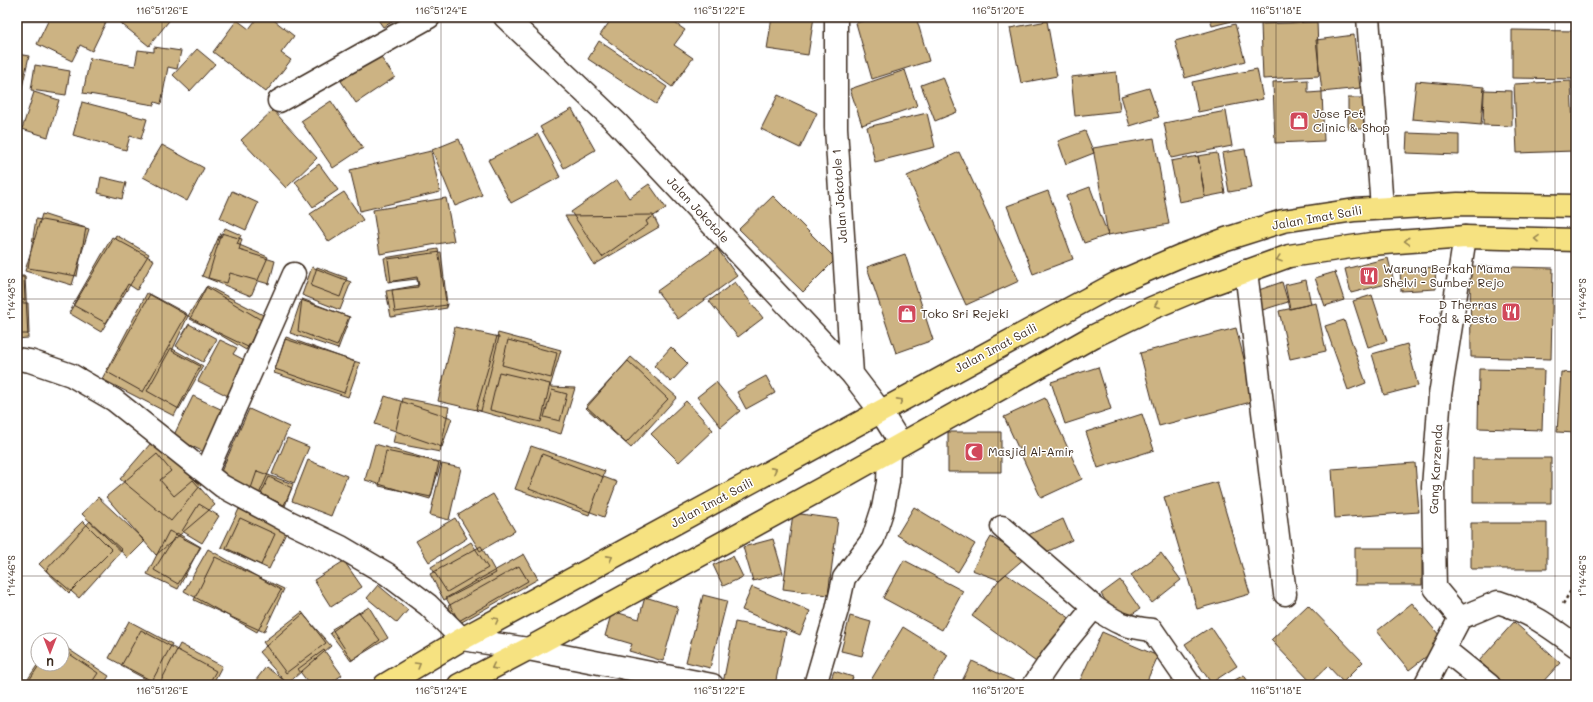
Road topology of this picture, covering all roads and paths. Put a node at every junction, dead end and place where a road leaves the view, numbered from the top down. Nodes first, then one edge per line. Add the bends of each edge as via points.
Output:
1 (429, 17) edge
2 (505, 17) edge
3 (836, 17) edge
4 (1368, 17) edge
5 (279, 101) dead end
6 (1576, 206) edge
7 (1382, 208) junction
8 (1465, 237) junction
9 (1576, 240) edge
10 (1246, 271) junction
11 (294, 274) dead end
12 (17, 359) edge
13 (852, 374) junction
14 (881, 412) junction
15 (895, 448) junction
16 (206, 473) junction
17 (1002, 527) dead end
18 (1285, 594) dead end
19 (1094, 607) junction
20 (1460, 618) junction
21 (462, 639) junction
22 (1576, 646) edge
23 (528, 649) junction
24 (1444, 649) junction
25 (385, 685) edge
26 (459, 685) edge
27 (712, 685) edge
28 (815, 685) edge
29 (1034, 685) edge
30 (1190, 685) edge
31 (1425, 685) edge
32 (1489, 685) edge

1 - 5 street
2 - 13 street, Jalan Jokotole via 617,123
3 - 13 street, Jalan Jokotole 1 via 836,128
4 - 7 street
6 - 7 main road, Jalan Imat Saili via 1458,204
14 -> 7 main road, Jalan Imat Saili via 1117,283 1180,256 1283,221
9 -> 8 main road
8 -> 10 main road via 1371,244 1289,256
8 - 20 street, Gang Karzenda via 1440,395 1433,487 1434,588
10 -> 15 main road via 1152,308 1094,336
10 - 18 street
11 - 16 street
12 - 16 street via 71,375 114,400
13 - 14 street, Jalan Jokotole
14 - 15 street, Jalan Jokotole
21 -> 14 main road, Jalan Imat Saili
15 - 23 main road
15 - 28 street via 883,508 873,539 844,578
16 - 21 street via 222,486 342,547 387,574 428,605
17 - 19 street
19 - 29 street via 1053,657
19 - 30 street via 1108,618 1128,627 1152,630
20 - 22 street via 1498,602 1551,627
20 - 24 street
21 - 23 street
25 -> 21 main road, Jalan Imat Saili
23 -> 26 main road
23 - 27 street
24 - 31 street
24 - 32 street

